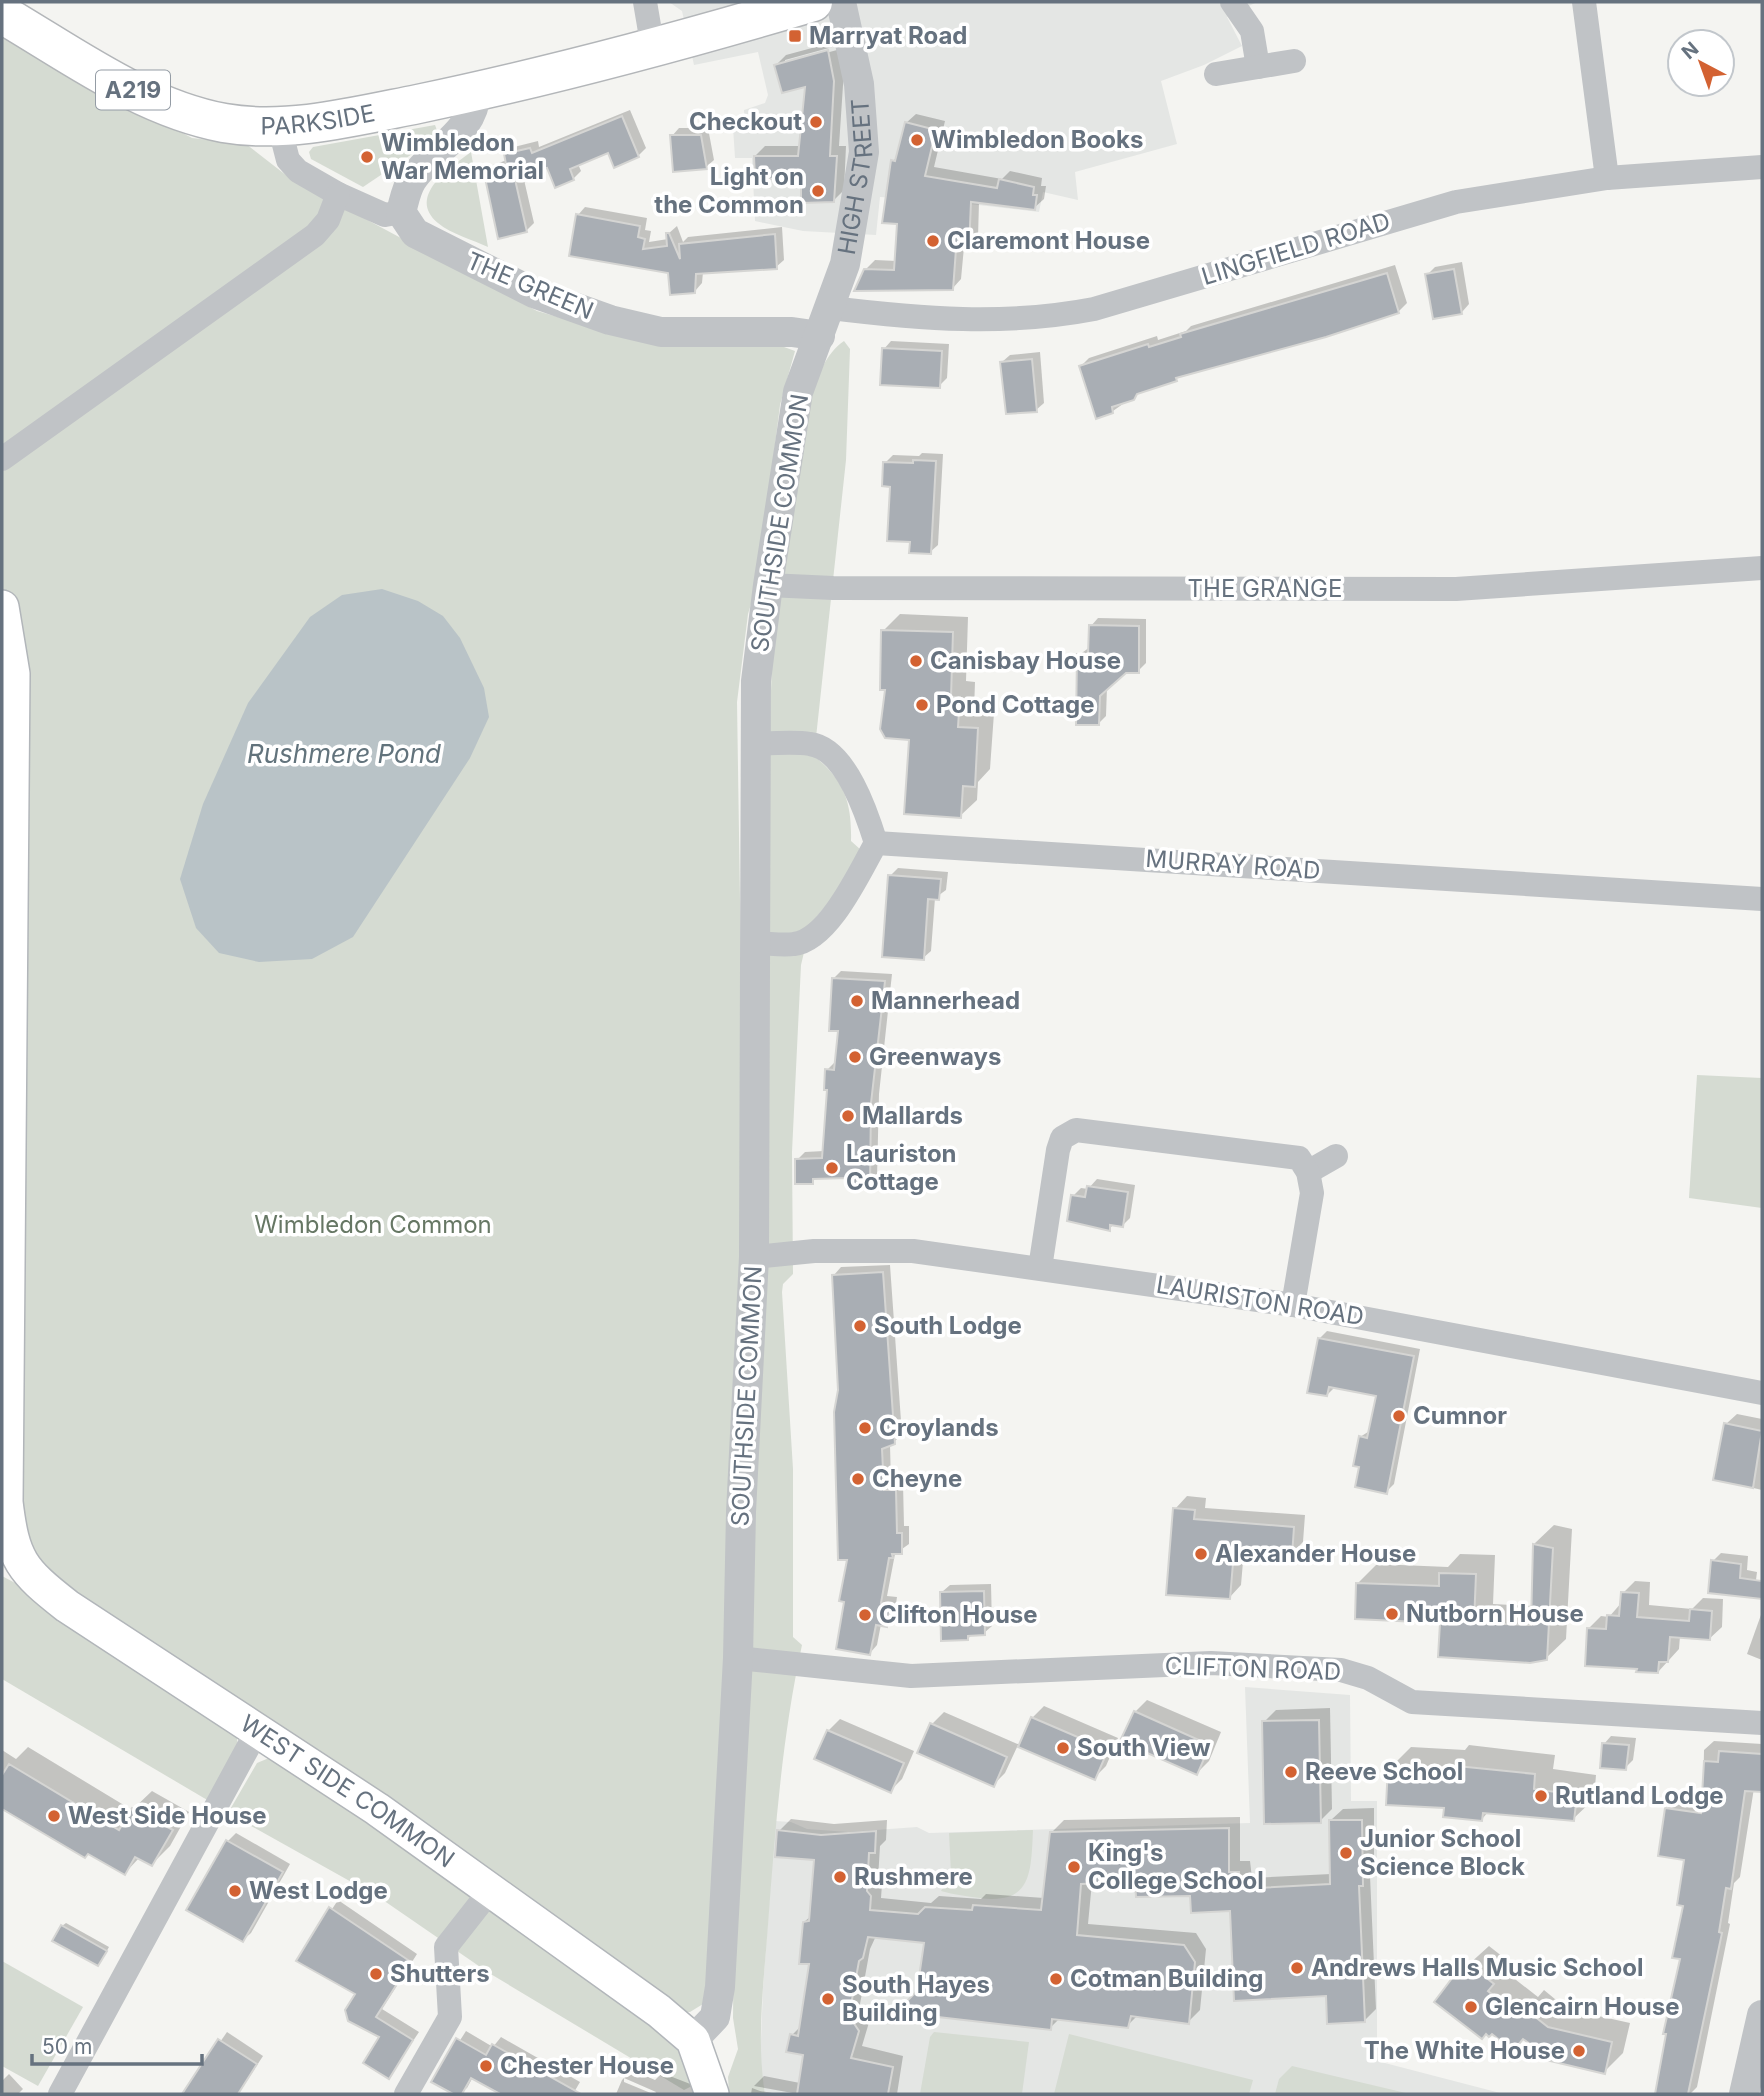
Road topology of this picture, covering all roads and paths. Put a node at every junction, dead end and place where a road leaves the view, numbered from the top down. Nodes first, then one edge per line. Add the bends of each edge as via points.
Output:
1 (645, 2) edge
2 (813, 2) edge
3 (841, 2) edge
4 (1232, 2) edge
5 (1584, 2) edge
6 (2, 14) edge
7 (653, 49) junction
8 (1294, 61) dead end
9 (1258, 67) junction
10 (1216, 74) dead end
11 (476, 92) junction
12 (279, 125) junction
13 (1762, 167) edge
14 (1607, 178) junction
15 (338, 194) junction
16 (401, 212) junction
17 (831, 308) junction
18 (820, 336) junction
19 (2, 458) edge
20 (1762, 568) edge
21 (768, 585) junction
22 (2, 607) edge
23 (756, 743) junction
24 (876, 843) junction
25 (1762, 899) edge
26 (755, 943) junction
27 (1336, 1156) dead end
28 (1308, 1172) junction
29 (754, 1257) junction
30 (1040, 1268) junction
31 (1293, 1304) junction
32 (1762, 1393) edge
33 (8, 1552) edge
34 (738, 1658) junction
35 (1762, 1723) edge
36 (257, 1731) junction
37 (490, 1891) junction
38 (1762, 2015) edge
39 (693, 2040) junction
40 (60, 2094) edge
41 (407, 2094) edge
42 (712, 2094) edge
43 (1744, 2094) edge

1 - 7 street
2 - 7 main road, A219
3 - 17 street, HIGH STREET via 852,41 865,141 850,241
4 - 9 street via 1252,31
5 - 14 street
6 - 12 main road, PARKSIDE / A219 via 143,96 187,114 225,123
7 - 11 main road, PARKSIDE / A219
8 - 9 street
9 - 10 street
11 - 12 main road, PARKSIDE / A219
11 - 16 street via 475,108 463,128 411,182
12 - 15 street via 288,160
13 - 14 street, LINGFIELD ROAD
14 - 17 street, LINGFIELD ROAD via 1456,202 1094,309 1047,318 989,321
15 - 16 street via 385,215
15 - 19 street via 328,220 315,235
16 - 18 street, THE GREEN via 415,233 534,293 610,320 661,332
17 - 18 street, SOUTHSIDE COMMON
18 - 21 street, SOUTHSIDE COMMON via 799,392
20 - 21 street, THE GRANGE via 1456,589
21 - 23 street, SOUTHSIDE COMMON via 756,681
22 - 33 main road via 13,674
23 - 24 street via 823,748 863,799
23 - 26 street, SOUTHSIDE COMMON
24 - 25 street, MURRAY ROAD
24 - 26 street via 819,932 797,944
26 - 29 street, SOUTHSIDE COMMON
27 - 28 street
28 - 30 street via 1299,1158 1076,1130 1062,1138 1058,1150
28 - 31 street via 1312,1193
29 - 30 street, LAURISTON ROAD via 814,1251 913,1251
29 - 34 street, SOUTHSIDE COMMON
30 - 31 street, LAURISTON ROAD
31 - 32 street, LAURISTON ROAD
33 - 36 main road, WEST SIDE COMMON via 67,1606
34 - 35 street, CLIFTON ROAD via 911,1676 1211,1663 1341,1670 1368,1678 1412,1702
34 - 39 street, SOUTHSIDE COMMON via 720,1987 715,2017
36 - 37 main road, WEST SIDE COMMON
36 - 40 street
37 - 39 main road, WEST SIDE COMMON
37 - 41 street via 446,1947 450,2017
38 - 43 street
39 - 42 main road

